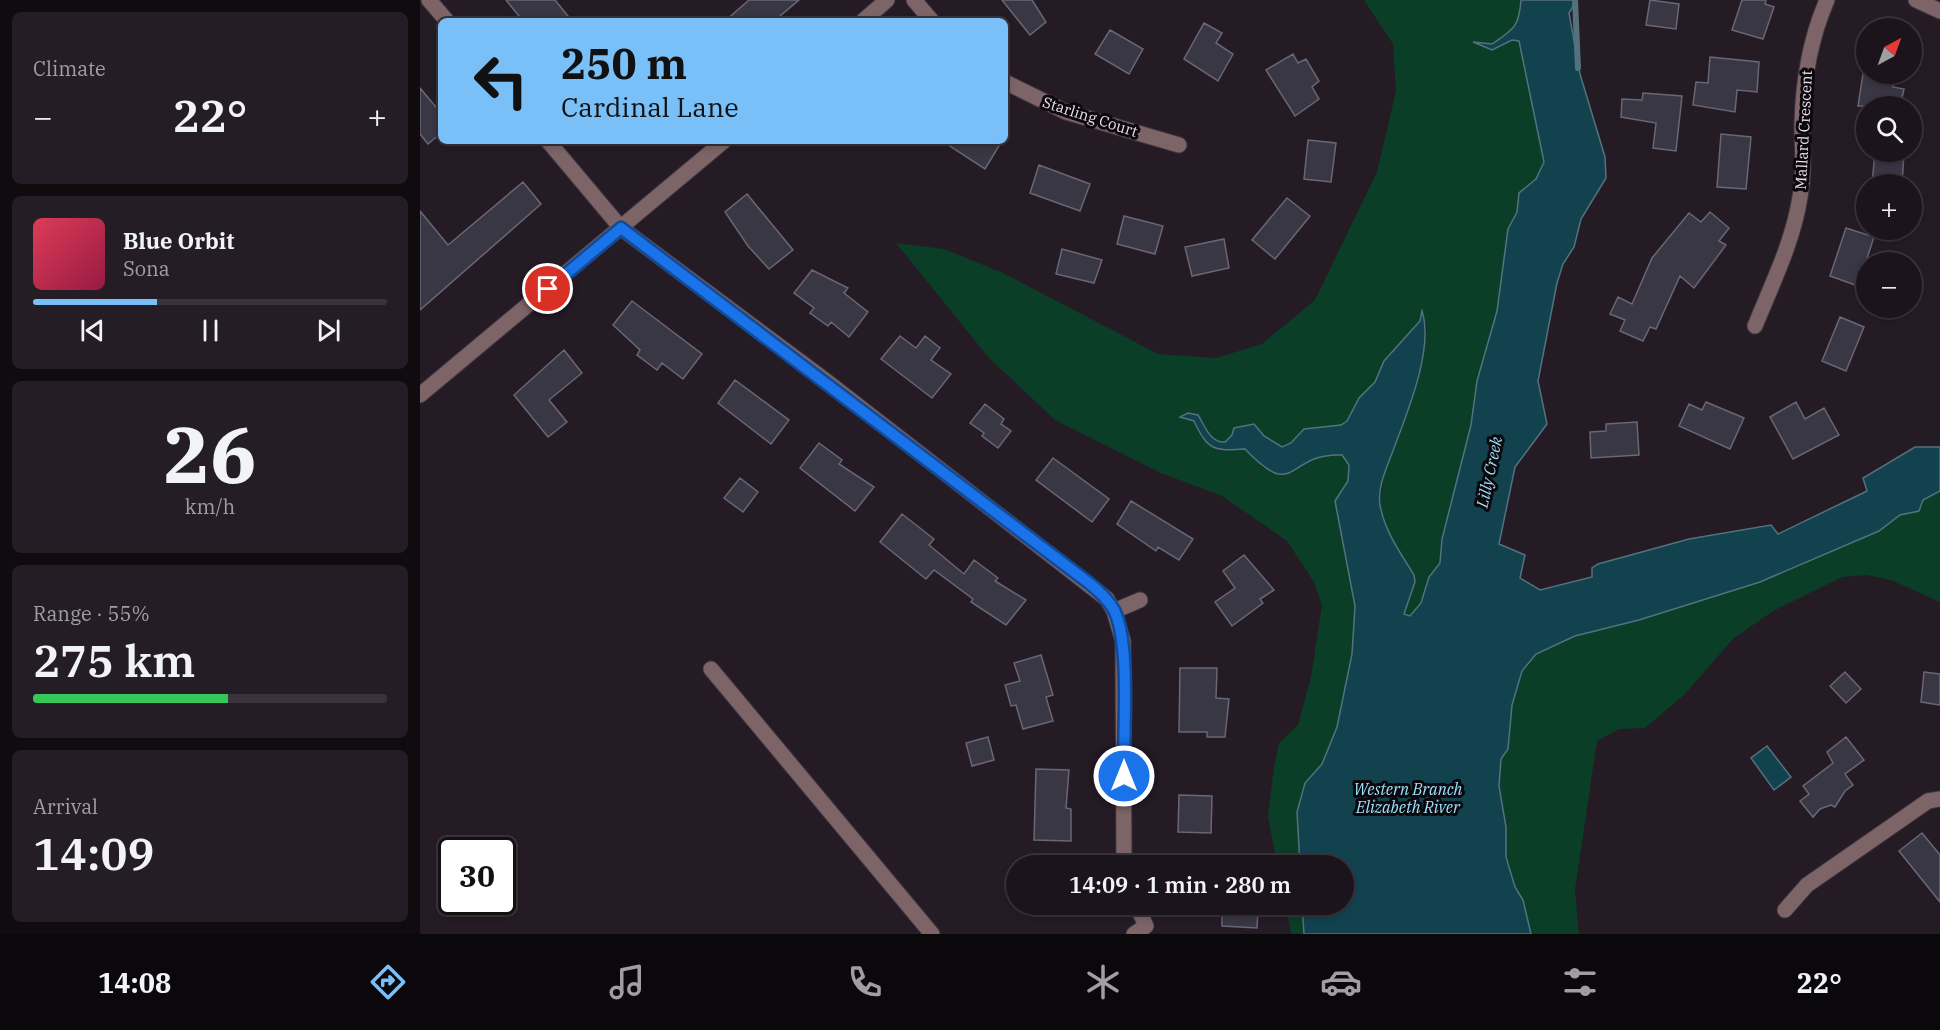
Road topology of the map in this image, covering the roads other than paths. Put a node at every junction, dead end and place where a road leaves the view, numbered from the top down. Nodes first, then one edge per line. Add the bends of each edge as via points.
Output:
1 (429, 0) edge
2 (887, 0) edge
3 (914, 0) edge
4 (1827, 0) edge
5 (1916, 0) edge
6 (1940, 11) edge
7 (444, 18) edge
8 (866, 18) edge
9 (929, 18) edge
10 (1008, 83) edge
11 (551, 144) edge
12 (720, 144) edge
13 (1179, 145) dead end
14 (621, 228) junction
15 (1755, 326) dead end
16 (420, 395) edge
17 (1140, 600) dead end
18 (1114, 611) junction
19 (711, 669) dead end
20 (1940, 799) edge
21 (1124, 855) edge
22 (1785, 910) dead end
23 (1138, 915) edge
24 (1140, 930) edge
25 (932, 934) edge

1 - 7 street
2 - 8 street
3 - 9 street
4 - 15 street, Mallard Crescent via 1804,85 1801,197 1792,233
5 - 6 street
10 - 13 street, Starling Court via 1066,112
11 - 14 street
12 - 14 street
14 - 16 street
14 - 18 street via 1089,583
17 - 18 street
18 - 21 street via 1123,641
19 - 25 street
20 - 22 street via 1928,801 1807,885
23 - 24 street

